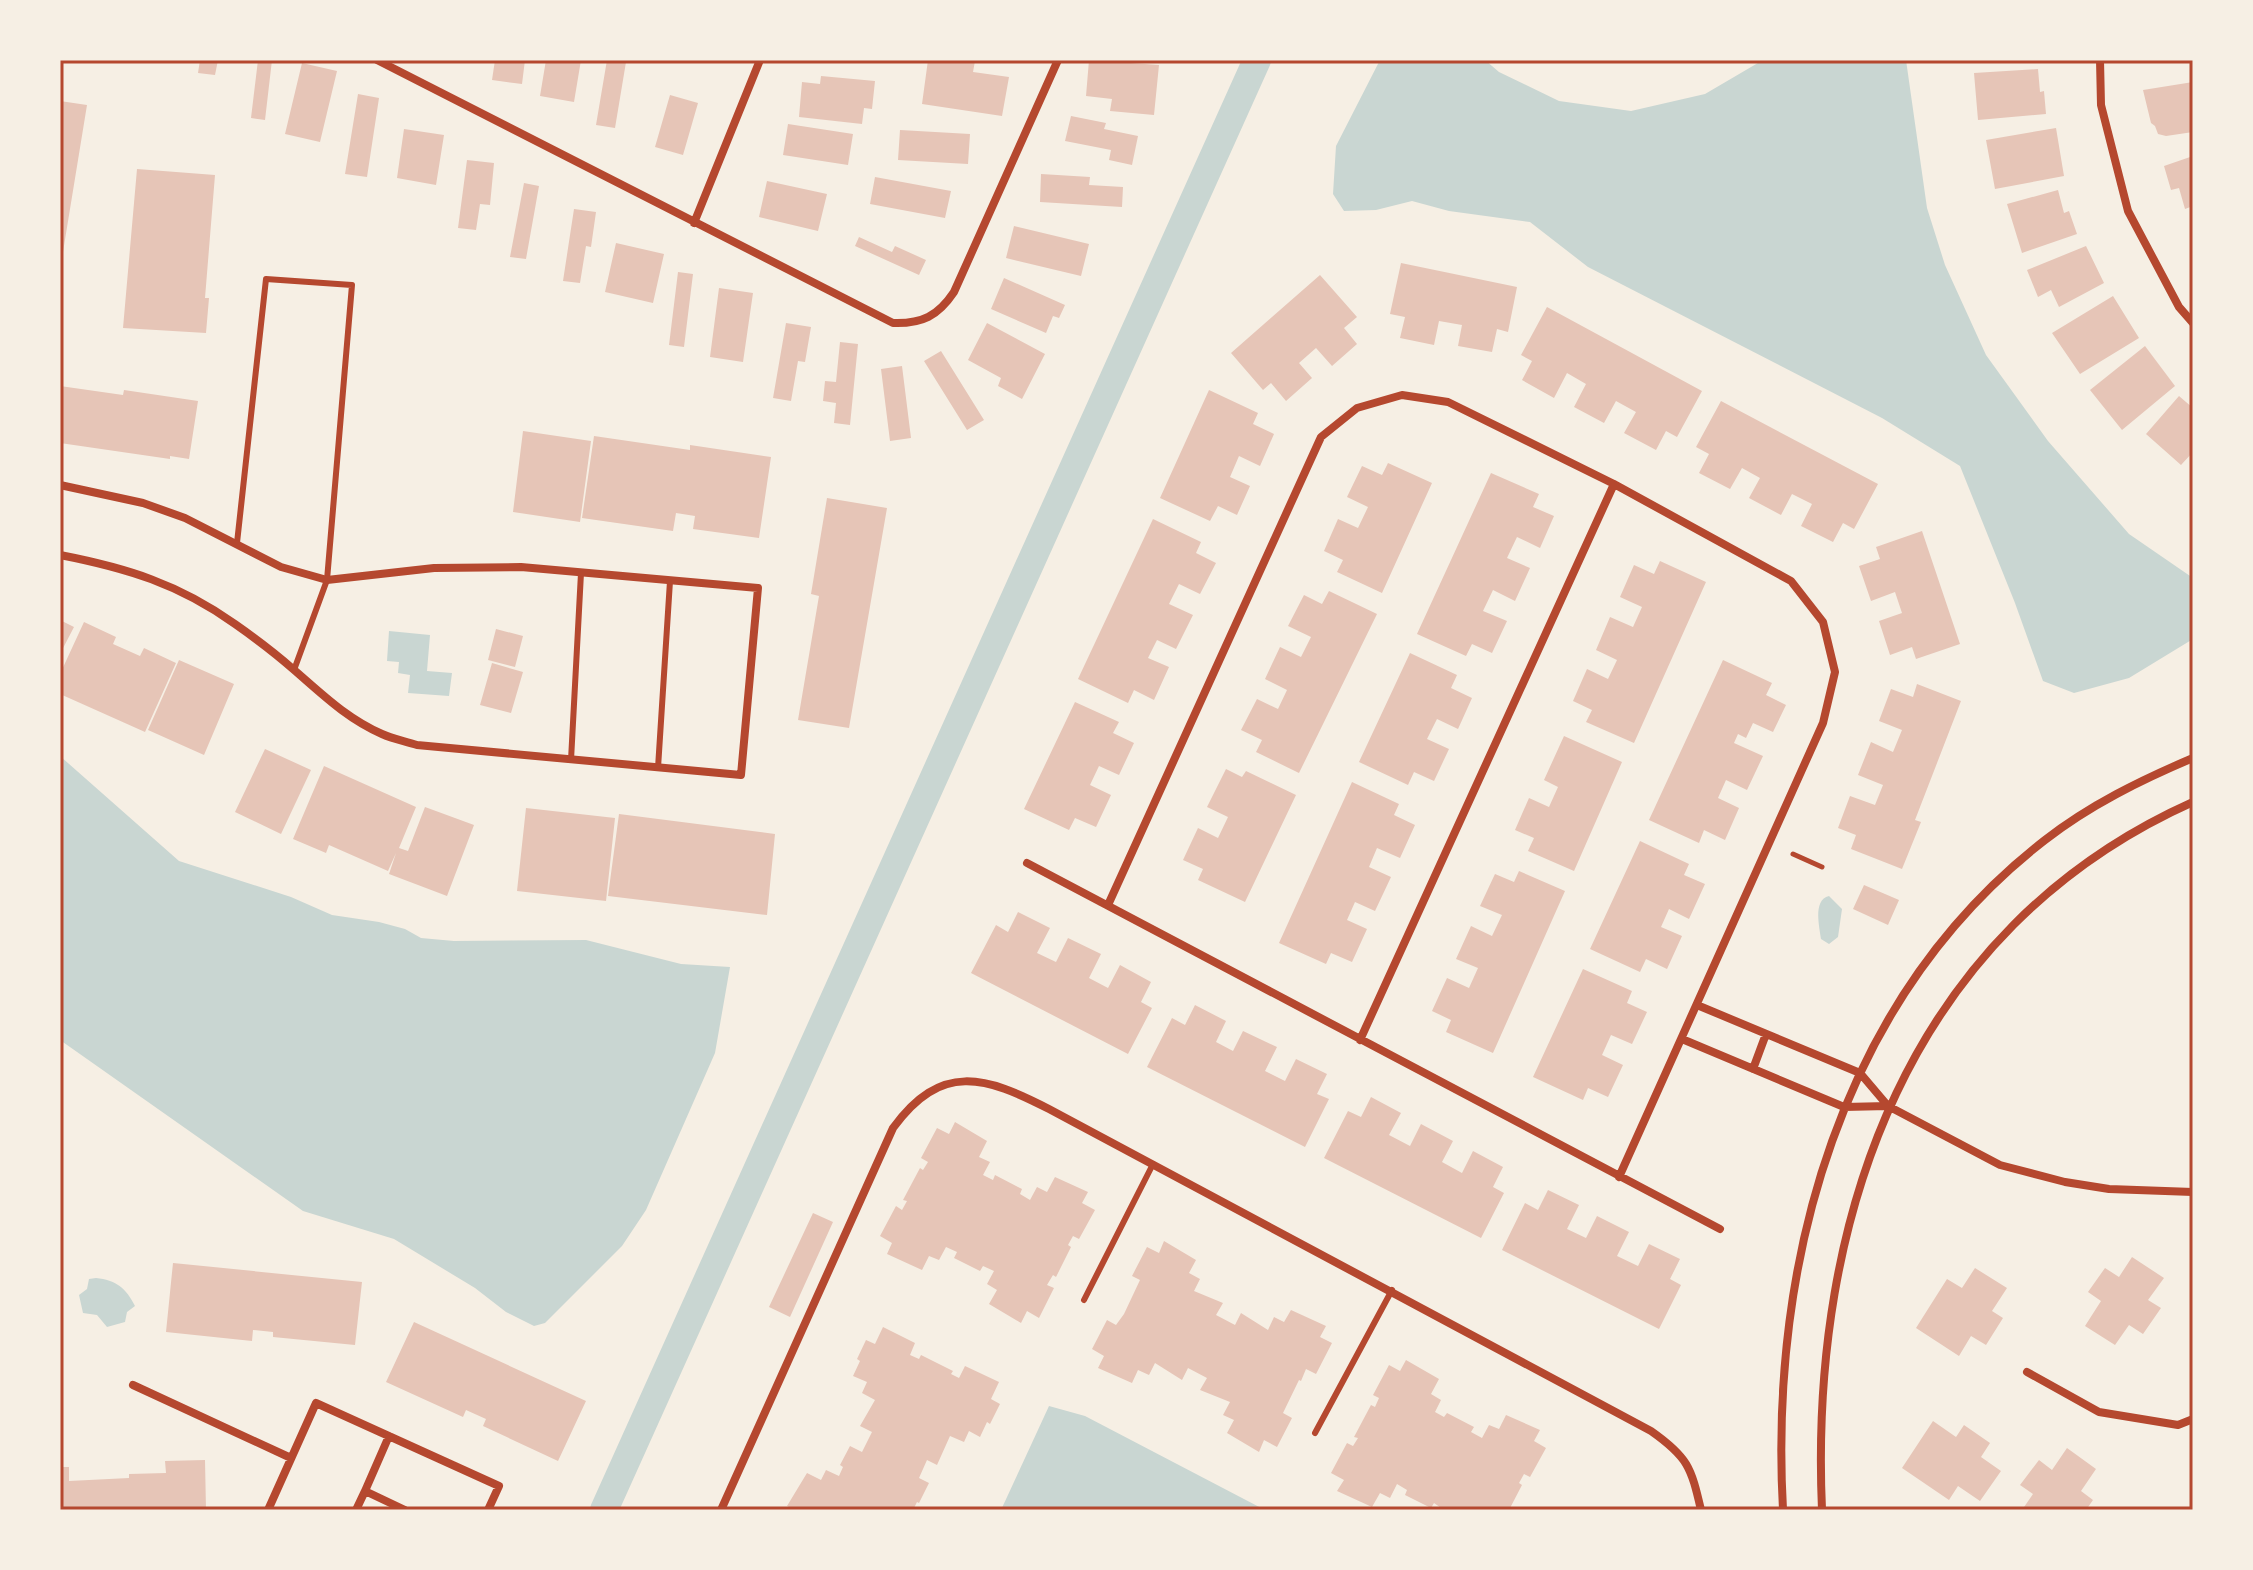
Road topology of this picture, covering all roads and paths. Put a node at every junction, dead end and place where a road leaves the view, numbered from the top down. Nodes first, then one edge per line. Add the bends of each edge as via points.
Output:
1 (377, 60) edge
2 (760, 60) edge
3 (1058, 60) edge
4 (2100, 60) edge
5 (694, 223) junction
6 (2193, 323) edge
7 (1614, 484) junction
8 (60, 485) edge
9 (237, 543) junction
10 (60, 555) edge
11 (581, 573) junction
12 (327, 580) junction
13 (670, 581) junction
14 (294, 670) junction
15 (2193, 758) edge
16 (571, 760) junction
17 (658, 768) junction
18 (2193, 802) edge
19 (1793, 854) dead end
20 (1027, 863) dead end
21 (1822, 867) dead end
22 (1108, 905) junction
23 (1697, 1005) junction
24 (1766, 1034) junction
25 (1682, 1039) junction
26 (1360, 1040) junction
27 (1753, 1069) junction
28 (1860, 1073) junction
29 (1888, 1106) junction
30 (1844, 1107) junction
31 (1153, 1164) junction
32 (1619, 1177) junction
33 (2193, 1192) edge
34 (1720, 1229) dead end
35 (1392, 1290) junction
36 (1084, 1300) dead end
37 (2027, 1372) dead end
38 (133, 1385) dead end
39 (2193, 1419) edge
40 (1315, 1433) dead end
41 (389, 1436) junction
42 (291, 1458) junction
43 (365, 1491) junction
44 (268, 1510) edge
45 (356, 1510) edge
46 (405, 1510) edge
47 (488, 1510) edge
48 (721, 1510) edge
49 (1701, 1510) edge
50 (1783, 1510) edge
51 (1822, 1510) edge

1 - 5 street
2 - 5 street
3 - 5 street via 954,292 929,319 893,323
4 - 6 street via 2101,105 2128,211 2179,307
7 - 22 street via 1448,402 1402,395 1357,408 1321,437
7 - 23 street via 1791,581 1823,622 1835,672 1823,723
7 - 26 street
8 - 9 street via 143,503
9 - 12 street via 281,567
9 - 12 lane via 266,279 352,285
10 - 14 street via 161,581 234,623
11 - 12 street via 434,568
11 - 13 street
11 - 16 lane
12 - 14 lane
13 - 17 lane
13 - 17 street via 758,588 741,775
14 - 16 street via 322,697 384,735 417,745
15 - 28 street via 2103,801 1994,883 1919,970
16 - 17 street
18 - 29 street via 2120,842 2029,908 1950,998
19 - 21 path
20 - 22 street
22 - 26 street
23 - 24 street
23 - 25 street
24 - 27 street
24 - 28 street
25 - 27 street
25 - 32 street
26 - 32 street
27 - 30 street
28 - 29 street
28 - 30 street
29 - 30 street
29 - 33 street via 2000,1165 2109,1189
29 - 51 street via 1862,1179 1830,1319 1819,1460
30 - 50 street via 1804,1237 1790,1311 1782,1385
31 - 35 street
31 - 36 lane
31 - 48 street via 1010,1089 968,1082 929,1089 893,1128
32 - 34 street
35 - 40 lane
35 - 49 street via 1671,1445 1688,1463
37 - 39 street via 2099,1412 2178,1425
38 - 42 street
41 - 42 street via 316,1403
41 - 43 street
41 - 47 street via 499,1486
42 - 44 street
43 - 45 street
43 - 46 street

